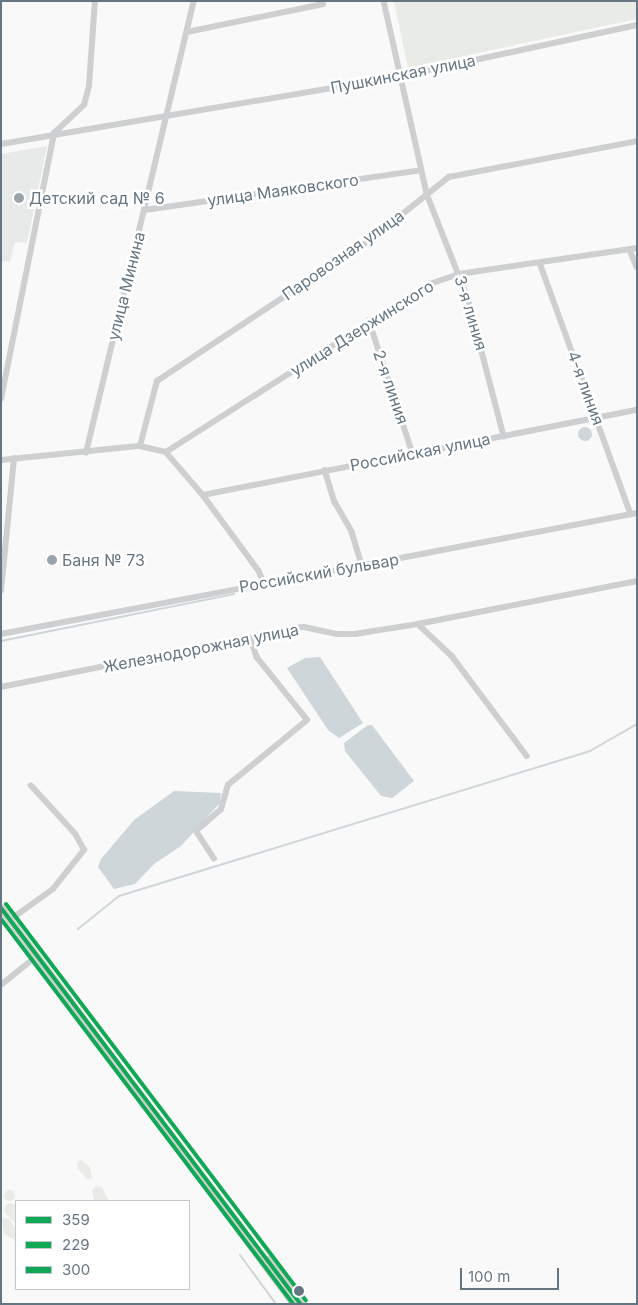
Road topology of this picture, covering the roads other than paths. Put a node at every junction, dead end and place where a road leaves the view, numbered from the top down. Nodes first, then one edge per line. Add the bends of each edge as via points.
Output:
1 (95, 1) edge
2 (194, 1) edge
3 (384, 1) edge
4 (323, 4) dead end
5 (637, 25) edge
6 (187, 32) junction
7 (401, 76) junction
8 (167, 115) junction
9 (54, 134) junction
10 (637, 141) edge
11 (1, 144) edge
12 (421, 170) junction
13 (427, 194) junction
14 (145, 210) junction
15 (634, 249) edge
16 (540, 263) junction
17 (637, 267) edge
18 (459, 274) junction
19 (369, 320) junction
20 (1, 399) edge
21 (637, 410) edge
22 (598, 418) junction
23 (504, 436) junction
24 (140, 446) junction
25 (166, 452) junction
26 (86, 453) junction
27 (413, 454) junction
28 (14, 459) junction
29 (1, 460) edge
30 (325, 470) junction
31 (203, 495) junction
32 (634, 514) edge
33 (362, 566) junction
34 (637, 581) edge
35 (264, 583) junction
36 (1, 591) edge
37 (418, 624) junction
38 (1, 634) edge
39 (250, 639) junction
40 (1, 687) edge
41 (527, 756) dead end
42 (31, 786) dead end
43 (214, 859) dead end
44 (1, 908) edge
45 (10, 920) junction
46 (37, 956) junction
47 (1, 985) edge
48 (251, 1242) junction
49 (294, 1304) edge
50 (301, 1304) edge

1 - 9 street via 89,86 84,105
2 - 6 street, улица Минина
3 - 7 street, 3-я линия
4 - 6 street
5 - 7 street, Пушкинская улица
6 - 8 street, улица Минина
7 - 8 street, Пушкинская улица
7 - 12 street, 3-я линия
8 - 9 street, Пушкинская улица
8 - 14 street, улица Минина
9 - 11 street, Пушкинская улица
9 - 20 street
10 - 13 street, Паровозная улица via 461,173 449,177
12 - 13 street, 3-я линия
12 - 14 street, улица Маяковского
13 - 18 street, 3-я линия
13 - 24 street, Паровозная улица via 377,236 157,381
14 - 26 street, улица Минина
15 - 16 street, улица Дзержинского
15 - 17 street
16 - 18 street, улица Дзержинского
16 - 22 street, 4-я линия
18 - 19 street, улица Дзержинского via 430,284
18 - 23 street, 3-я линия
19 - 25 street, улица Дзержинского
19 - 27 street, 2-я линия
21 - 22 street, Российская улица
22 - 23 street, Российская улица
22 - 32 street, 4-я линия
23 - 27 street, Российская улица
24 - 25 street
24 - 26 street
25 - 31 street
26 - 28 street
27 - 30 street, Российская улица
28 - 29 street
28 - 36 street
30 - 31 street, Российская улица
30 - 33 street via 335,502 352,532
31 - 35 street via 259,571
32 - 33 street, Российский бульвар
33 - 35 street, Российский бульвар
34 - 37 street, Железнодорожная улица
35 - 38 street, Российский бульвар
37 - 39 street, Железнодорожная улица via 337,634 304,627
37 - 41 street via 452,656
39 - 40 street, Железнодорожная улица
39 - 43 street via 257,658 307,720 228,785 221,809 196,832
42 - 45 street via 75,834 84,850 53,889
44 - 45 street
45 - 46 street
46 - 47 street
46 - 48 street
48 - 49 street
48 - 50 street

